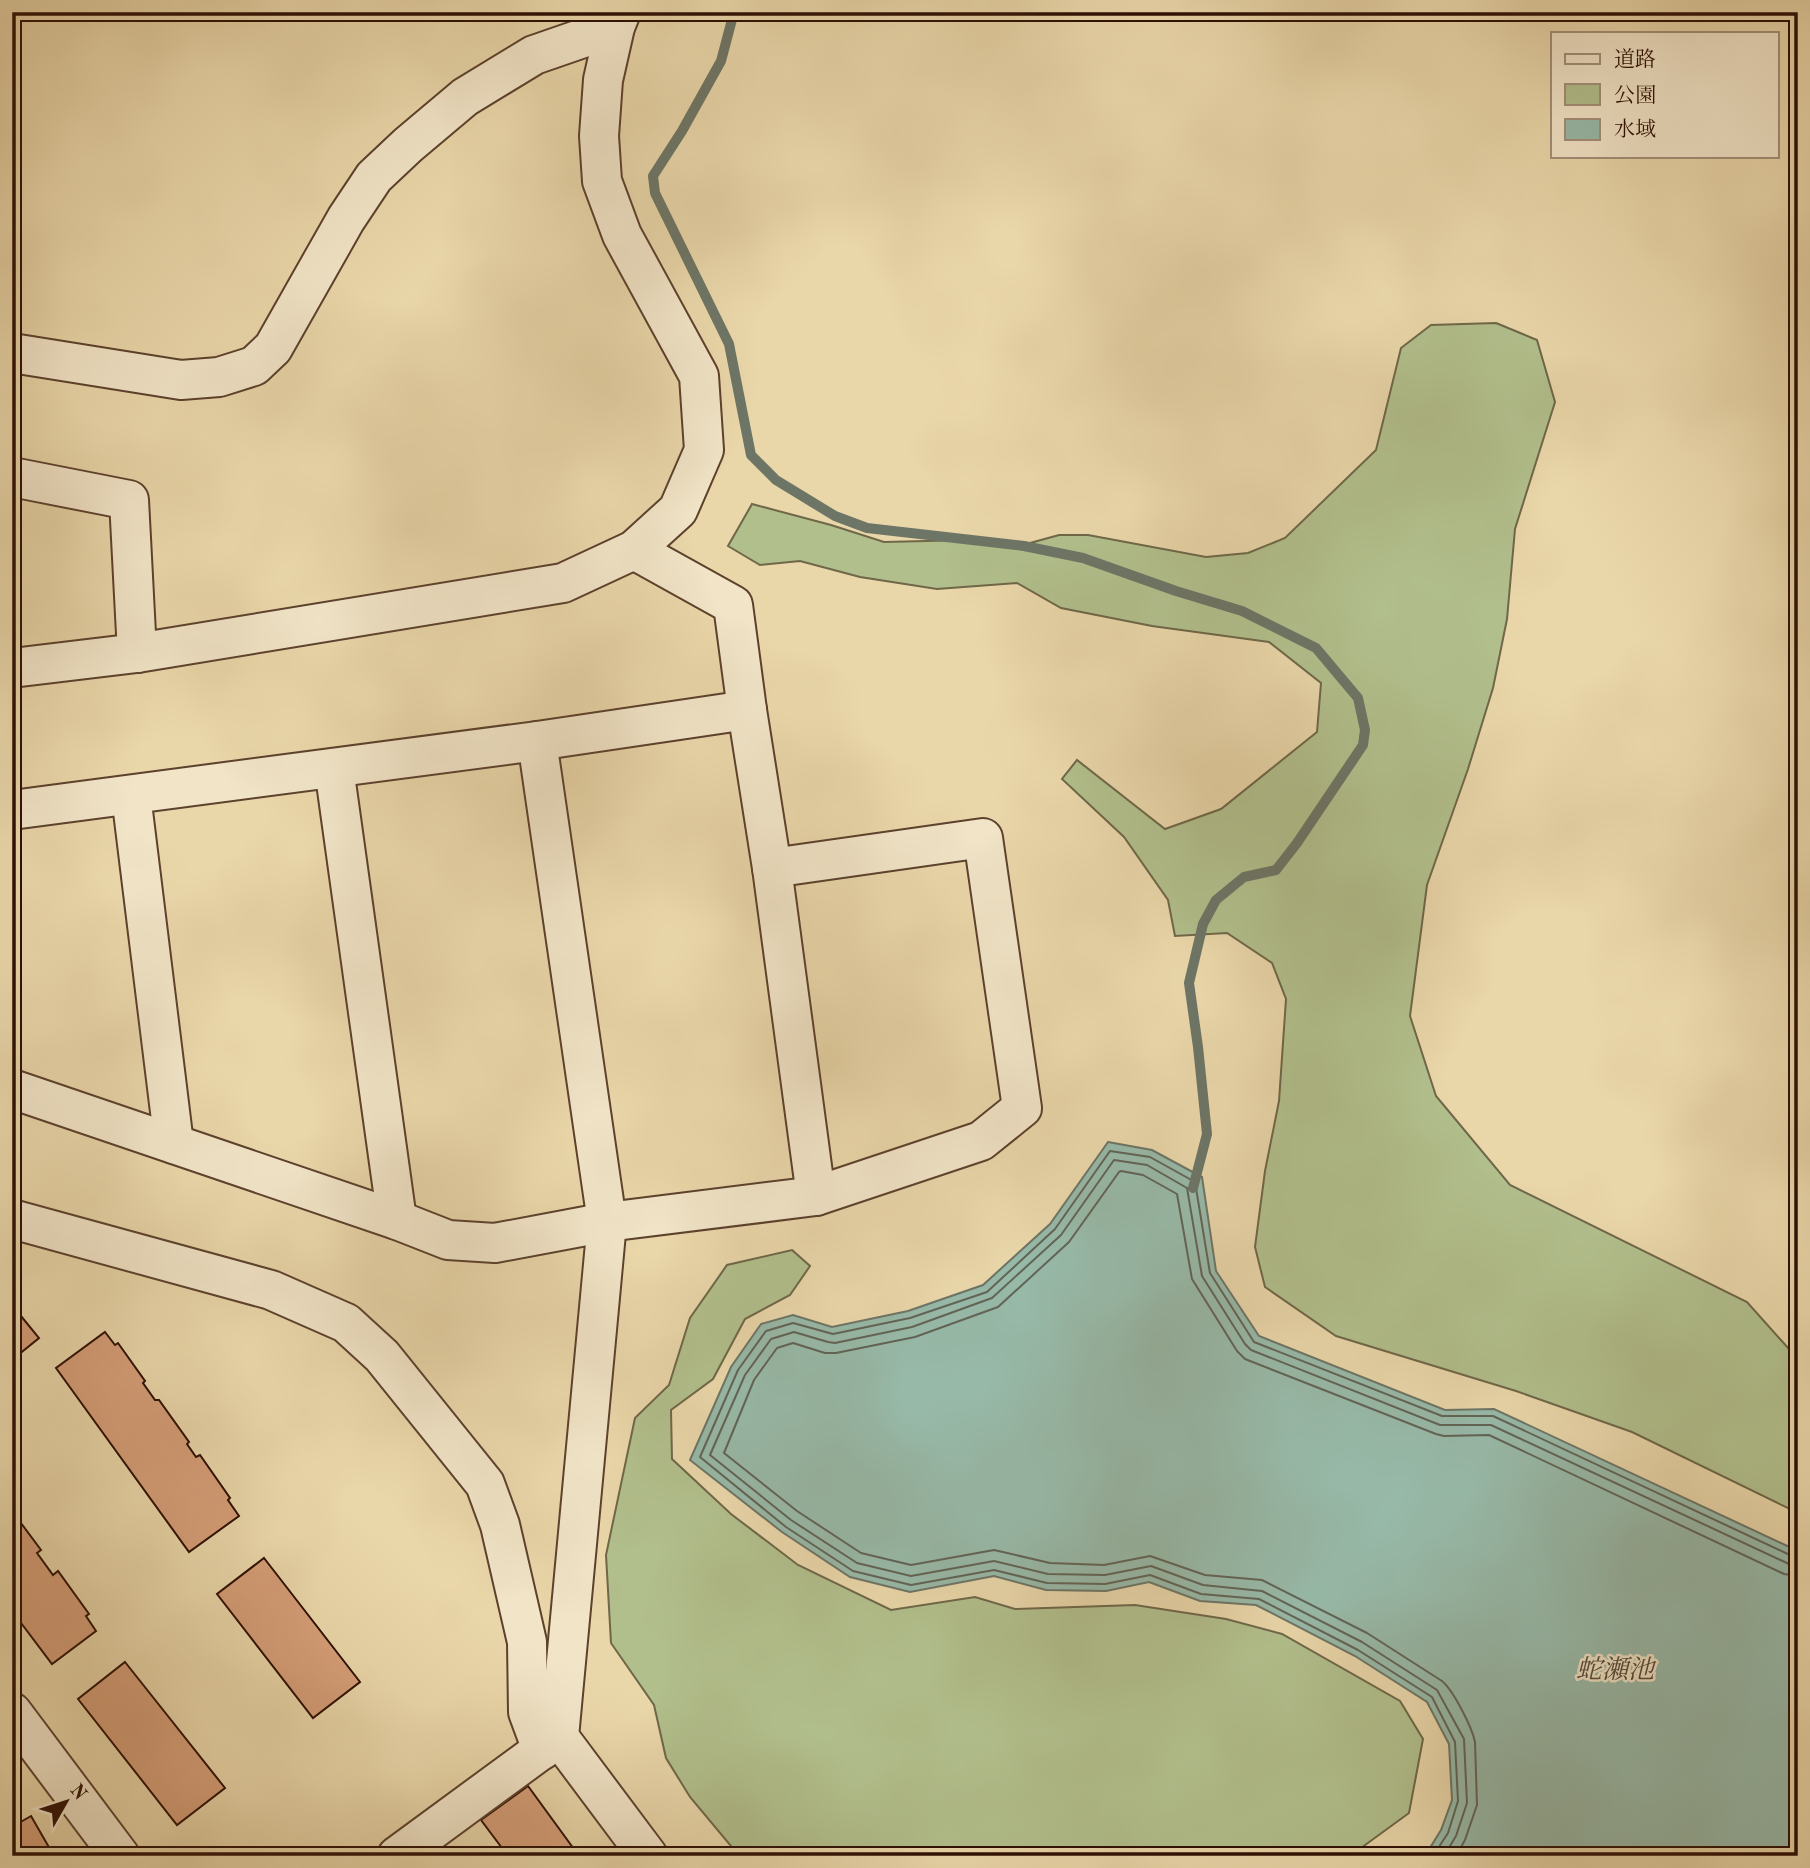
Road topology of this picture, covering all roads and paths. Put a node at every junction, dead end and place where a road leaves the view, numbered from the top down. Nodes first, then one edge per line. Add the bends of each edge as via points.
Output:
1 (618, 19) edge
2 (12, 352) edge
3 (12, 477) edge
4 (634, 550) junction
5 (137, 653) junction
6 (12, 668) edge
7 (747, 710) junction
8 (537, 741) junction
9 (334, 768) junction
10 (131, 795) junction
11 (12, 810) edge
12 (772, 868) junction
13 (12, 1089) edge
14 (174, 1144) junction
15 (816, 1196) junction
16 (12, 1219) edge
17 (397, 1220) junction
18 (607, 1222) junction
19 (12, 1712) edge
20 (550, 1743) junction
21 (120, 1856) edge
22 (397, 1856) edge
23 (648, 1856) edge

1 - 2 street via 534,55 465,97 374,177 273,348 254,366 219,377 181,380
1 - 4 street via 603,80 602,181 622,235 699,376 704,450 678,510
3 - 5 street via 129,500
4 - 5 street via 563,583
4 - 7 street via 733,605
5 - 6 street
7 - 8 street
7 - 12 street
8 - 9 street
8 - 18 street
9 - 10 street
9 - 17 street
10 - 11 street
10 - 14 street
12 - 15 street
12 - 15 street via 983,838 1022,1108 981,1141
13 - 14 street
14 - 17 street
15 - 18 street
16 - 20 street via 271,1290 346,1323 382,1356 485,1484 500,1525 527,1642 528,1712
17 - 18 street via 448,1240 495,1243
18 - 20 street
19 - 21 street
20 - 22 street
20 - 23 street

